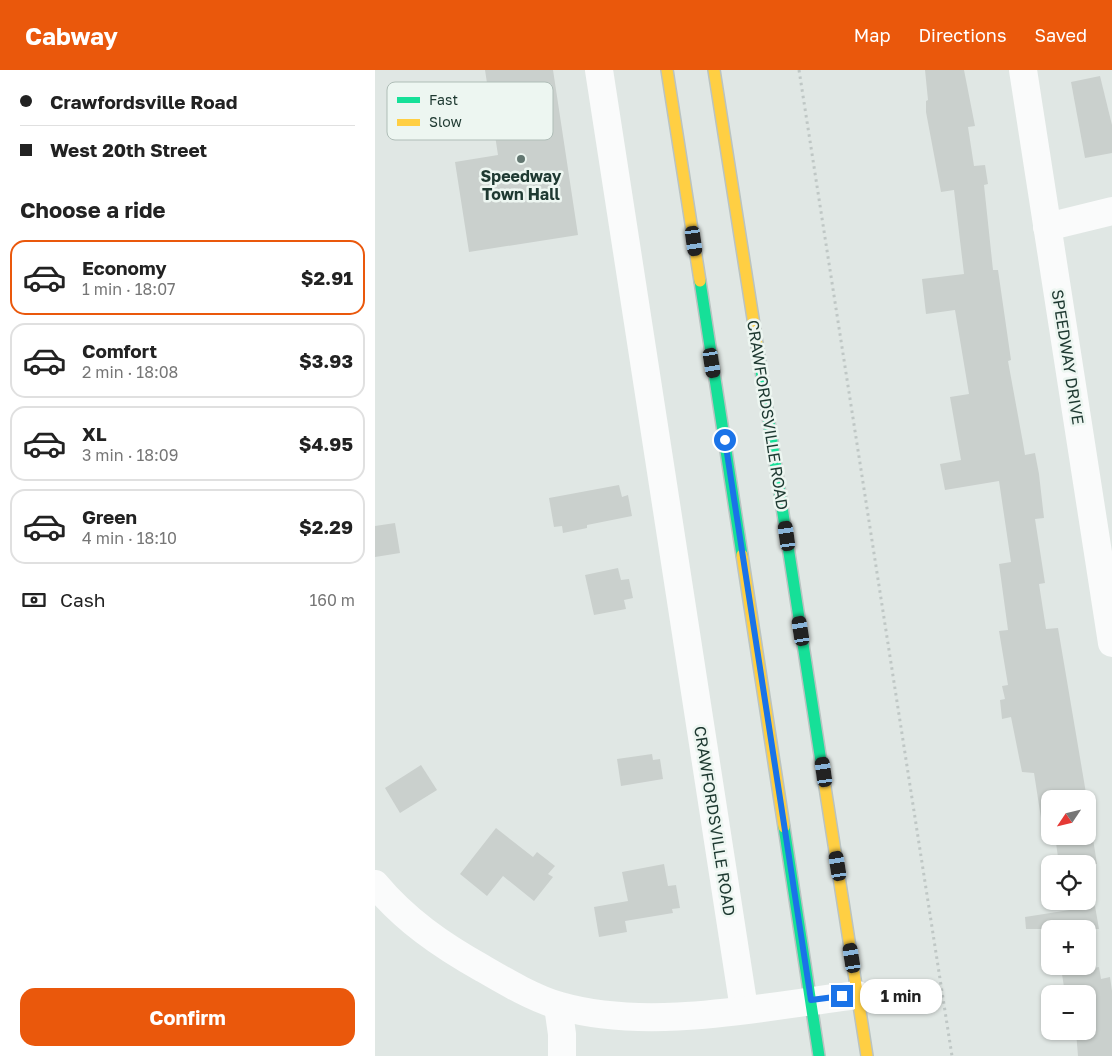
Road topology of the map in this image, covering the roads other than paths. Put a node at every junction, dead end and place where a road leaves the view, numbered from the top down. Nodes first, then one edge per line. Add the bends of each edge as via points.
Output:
1 (599, 70) edge
2 (667, 70) edge
3 (714, 70) edge
4 (1023, 70) edge
5 (1112, 211) edge
6 (1047, 227) junction
7 (1106, 565) edge
8 (1112, 643) edge
9 (375, 884) edge
10 (857, 994) junction
11 (811, 1000) junction
12 (558, 1006) junction
13 (745, 1010) junction
14 (562, 1056) edge
15 (819, 1056) edge
16 (867, 1056) edge

1 - 13 street, CRAWFORDSVILLE ROAD
2 - 11 main road
3 - 10 main road, CRAWFORDSVILLE ROAD
4 - 6 street, SPEEDWAY DRIVE
5 - 6 street
6 - 7 street, SPEEDWAY DRIVE
7 - 8 street, SPEEDWAY DRIVE
9 - 12 street via 407,918 448,949 509,984
10 - 11 street
10 - 16 main road, CRAWFORDSVILLE ROAD
11 - 13 street
11 - 15 main road
12 - 13 street via 622,1016
12 - 14 street

